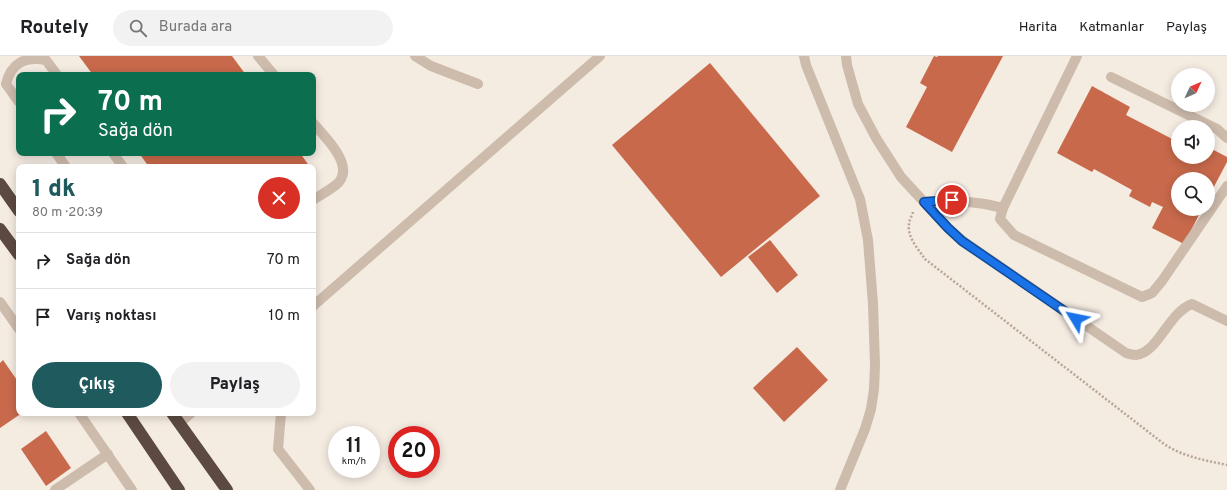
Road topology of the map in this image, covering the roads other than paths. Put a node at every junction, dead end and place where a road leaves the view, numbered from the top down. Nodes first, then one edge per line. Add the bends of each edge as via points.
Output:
1 (258, 56) edge
2 (415, 56) edge
3 (600, 56) edge
4 (804, 56) edge
5 (846, 56) edge
6 (1077, 56) edge
7 (55, 72) edge
8 (271, 72) edge
9 (1111, 77) dead end
10 (478, 84) dead end
11 (16, 98) edge
12 (316, 127) edge
13 (1227, 138) edge
14 (0, 184) edge
15 (1227, 186) edge
16 (316, 198) edge
17 (922, 199) junction
18 (16, 207) edge
19 (1003, 208) junction
20 (0, 229) edge
21 (16, 251) edge
22 (0, 302) edge
23 (316, 303) edge
24 (1227, 321) edge
25 (16, 325) edge
26 (81, 416) edge
27 (129, 416) edge
28 (174, 416) edge
29 (188, 416) edge
30 (281, 416) edge
31 (180, 423) junction
32 (108, 454) junction
33 (55, 490) edge
34 (132, 490) edge
35 (179, 490) edge
36 (227, 490) edge
37 (310, 490) edge
38 (840, 490) edge

1 - 8 street
2 - 10 street via 431,66
3 - 23 street
4 - 38 street via 860,199 868,240 873,304 874,389 871,409
5 - 17 street via 858,104 876,138 901,177
6 - 19 street
7 - 11 street via 46,60 32,58 20,62 8,75 6,84
9 - 13 street via 1217,129
12 - 16 street via 340,156 342,170 339,182
14 - 18 highway
15 - 19 street via 1162,281 1152,293 1142,297 1014,235 1000,219
17 - 19 street via 952,200
17 - 24 street via 962,241 1126,353 1144,353 1152,347 1185,306 1192,304
20 - 21 highway
22 - 25 street
26 - 32 street
27 - 35 highway
28 - 31 highway
29 - 31 street
30 - 37 street via 278,449
31 - 36 highway
32 - 33 street
32 - 34 street

